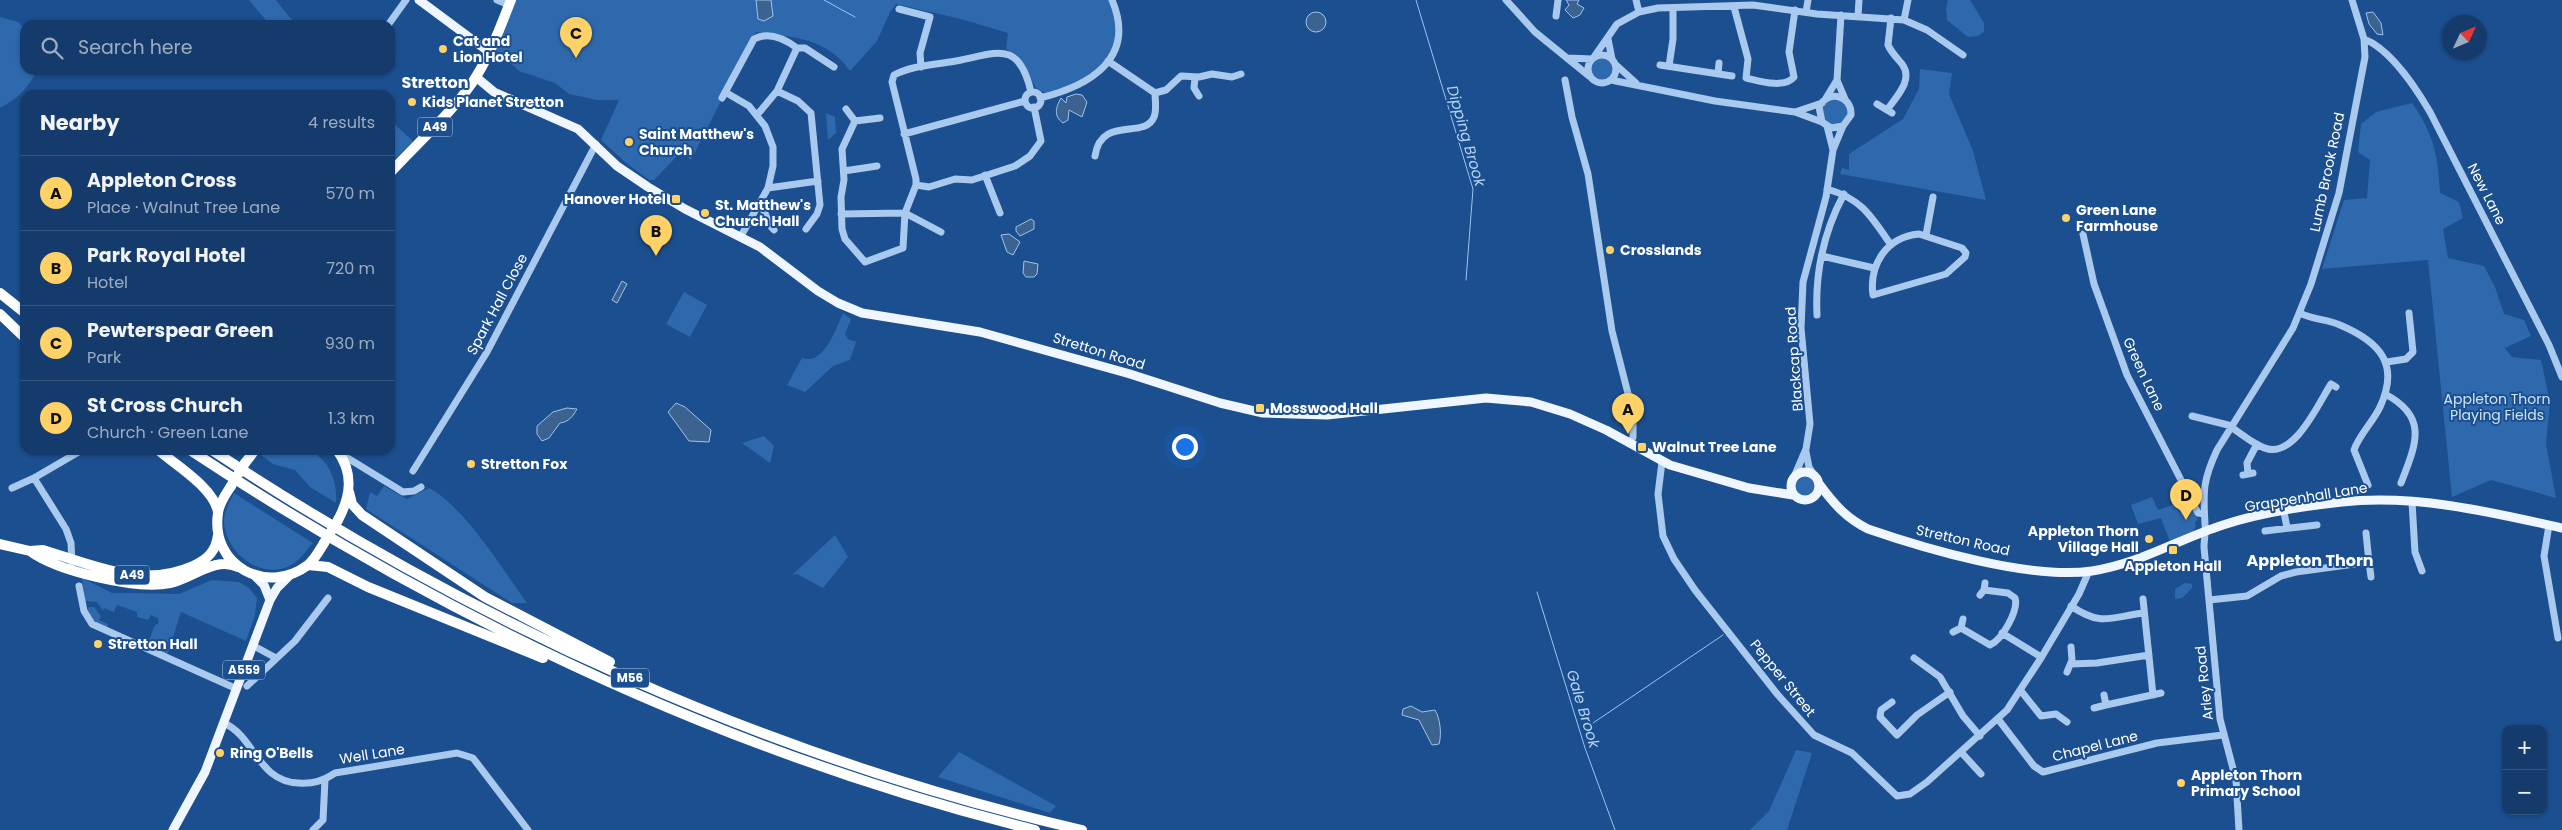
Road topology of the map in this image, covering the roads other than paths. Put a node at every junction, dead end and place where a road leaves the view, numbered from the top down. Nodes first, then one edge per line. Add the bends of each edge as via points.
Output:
1 (406, 0) edge
2 (419, 0) edge
3 (497, 0) edge
4 (1112, 0) edge
5 (1506, 0) edge
6 (1558, 0) edge
7 (1636, 0) edge
8 (1808, 0) edge
9 (1859, 0) edge
10 (1908, 0) edge
11 (2352, 0) edge
12 (510, 3) edge
13 (1739, 4) edge
14 (1673, 8) junction
15 (899, 9) dead end
16 (1795, 10) junction
17 (1639, 12) junction
18 (1806, 12) junction
19 (1841, 15) junction
20 (1556, 16) dead end
21 (1858, 16) junction
22 (1890, 18) junction
23 (392, 20) edge
24 (1904, 20) junction
25 (1608, 39) junction
26 (2364, 39) junction
27 (796, 48) junction
28 (489, 52) junction
29 (1963, 55) dead end
30 (1568, 58) junction
31 (1593, 58) junction
32 (1108, 61) junction
33 (1613, 61) junction
34 (831, 63) dead end
35 (1719, 63) dead end
36 (1660, 65) dead end
37 (1669, 66) junction
38 (921, 67) junction
39 (1242, 73) dead end
40 (1718, 74) junction
41 (1589, 76) junction
42 (1732, 76) dead end
43 (476, 77) junction
44 (1195, 77) junction
45 (1565, 80) dead end
46 (1611, 80) junction
47 (1837, 80) junction
48 (1636, 83) junction
49 (778, 91) junction
50 (1030, 92) junction
51 (1155, 93) junction
52 (1199, 96) dead end
53 (1040, 98) junction
54 (1845, 99) junction
55 (1824, 101) junction
56 (1025, 102) junction
57 (1877, 104) dead end
58 (1034, 107) junction
59 (846, 109) dead end
60 (1795, 112) junction
61 (757, 115) junction
62 (880, 118) dead end
63 (854, 121) junction
64 (1824, 124) junction
65 (1843, 126) junction
66 (904, 134) junction
67 (596, 144) junction
68 (1833, 150) junction
69 (1095, 157) dead end
70 (877, 166) dead end
71 (395, 168) edge
72 (844, 171) junction
73 (985, 175) junction
74 (818, 181) junction
75 (916, 185) junction
76 (768, 188) junction
77 (1827, 189) junction
78 (1844, 194) junction
79 (1933, 197) dead end
80 (758, 204) junction
81 (904, 213) junction
82 (1000, 213) dead end
83 (841, 214) junction
84 (814, 220) junction
85 (820, 226) dead end
86 (806, 229) dead end
87 (774, 230) dead end
88 (2083, 234) dead end
89 (1926, 235) junction
90 (741, 236) junction
91 (930, 238) dead end
92 (1891, 245) junction
93 (1822, 256) junction
94 (1874, 268) junction
95 (0, 288) edge
96 (0, 293) edge
97 (20, 302) edge
98 (0, 309) edge
99 (20, 310) edge
100 (2411, 311) dead end
101 (2300, 313) junction
102 (0, 314) edge
103 (1817, 315) dead end
104 (20, 325) edge
105 (20, 333) edge
106 (2387, 362) junction
107 (2562, 377) edge
108 (2336, 387) dead end
109 (2385, 394) junction
110 (2192, 416) dead end
111 (2231, 427) junction
112 (1630, 444) junction
113 (2257, 444) junction
114 (1806, 449) junction
115 (73, 455) edge
116 (164, 455) edge
117 (198, 455) edge
118 (220, 455) edge
119 (251, 455) edge
120 (340, 455) edge
121 (343, 455) edge
122 (1662, 462) junction
123 (363, 470) junction
124 (413, 470) dead end
125 (2248, 474) dead end
126 (1814, 475) junction
127 (34, 478) junction
128 (349, 478) junction
129 (1793, 479) junction
130 (2401, 484) dead end
131 (1820, 485) junction
132 (2368, 485) dead end
133 (422, 487) dead end
134 (12, 488) dead end
135 (1764, 490) junction
136 (349, 492) junction
137 (1793, 494) junction
138 (1813, 499) junction
139 (2412, 502) junction
140 (1836, 507) junction
141 (217, 508) junction
142 (2284, 512) junction
143 (2204, 514) junction
144 (2317, 525) dead end
145 (2548, 525) junction
146 (2562, 527) edge
147 (2287, 528) junction
148 (2265, 531) dead end
149 (2204, 532) junction
150 (2366, 533) dead end
151 (218, 535) junction
152 (0, 544) edge
153 (30, 550) junction
154 (70, 558) junction
155 (2369, 562) junction
156 (308, 565) junction
157 (238, 566) junction
158 (75, 569) junction
159 (2089, 571) junction
160 (2422, 572) dead end
161 (290, 574) junction
162 (254, 576) junction
163 (2371, 577) dead end
164 (79, 586) dead end
165 (1983, 589) dead end
166 (328, 598) dead end
167 (2143, 599) dead end
168 (270, 600) junction
169 (2209, 600) junction
170 (2071, 606) junction
171 (2144, 613) junction
172 (1963, 619) dead end
173 (1961, 628) junction
174 (1953, 632) dead end
175 (2002, 633) junction
176 (2558, 638) dead end
177 (254, 646) junction
178 (2072, 647) dead end
179 (2149, 655) junction
180 (2041, 657) junction
181 (276, 658) junction
182 (1913, 658) dead end
183 (2071, 664) junction
184 (2067, 672) dead end
185 (610, 682) junction
186 (247, 686) dead end
187 (649, 686) junction
188 (237, 689) junction
189 (2021, 691) junction
190 (1950, 692) junction
191 (2162, 693) dead end
192 (2153, 695) junction
193 (2104, 696) dead end
194 (1892, 702) dead end
195 (2106, 705) junction
196 (2094, 708) dead end
197 (1998, 719) junction
198 (2067, 722) dead end
199 (224, 723) junction
200 (2223, 735) junction
201 (1980, 736) junction
202 (1961, 752) junction
203 (1983, 774) dead end
204 (324, 780) junction
205 (176, 829) edge
206 (313, 830) edge
207 (528, 830) edge
208 (1035, 830) edge
209 (1082, 830) edge
210 (2239, 830) edge

1 - 23 street
2 - 28 main road
3 - 12 street
4 - 32 street via 1118,30
5 - 30 street via 1535,32
6 - 20 street
7 - 17 street
8 - 18 street
9 - 21 street
10 - 24 street
11 - 26 street, Lumb Brook Road
12 - 28 highway, A49
13 - 14 street
13 - 16 street
13 - 16 street via 1748,58 1746,78 1776,83 1794,77 1789,46
14 - 17 street
14 - 37 street
15 - 38 street via 930,17 920,53
16 - 18 street
17 - 25 street via 1619,22
18 - 19 street
19 - 21 street
19 - 47 street
21 - 22 street
22 - 24 street
22 - 57 street via 1888,45 1907,74 1890,111
24 - 29 street via 1927,30
25 - 31 street
25 - 33 street
26 - 101 street, Lumb Brook Road via 2365,57 2339,193
26 - 107 street, New Lane via 2374,44 2398,68 2430,112 2549,345
27 - 34 street via 805,48
27 - 49 street
27 - 61 street via 780,37 756,37 749,44 724,95 749,106
28 - 43 highway, A49
30 - 31 street
30 - 41 street
31 - 33 street via 1605,55
31 - 41 street via 1588,67
32 - 51 street
32 - 53 street via 1083,84
33 - 46 street via 1616,72
33 - 48 street
35 - 40 street
36 - 37 street
37 - 40 street
38 - 50 street via 987,53 1002,53 1022,66
38 - 66 street via 894,75 892,82
39 - 44 street via 1232,77 1212,74
40 - 42 street
41 - 46 street via 1599,83
43 - 67 main road, Stretton Road via 494,92 578,129
43 - 71 highway, A49 via 453,108
44 - 51 street via 1178,77 1166,90
44 - 52 street via 1194,88
45 - 112 street via 1588,174 1612,331 1633,414
46 - 48 street
47 - 54 street
47 - 55 street
48 - 60 street via 1715,100
49 - 61 street
49 - 74 street via 798,101 811,113
50 - 53 street
50 - 56 street
51 - 69 street via 1155,113 1151,122 1142,128 1123,128 1111,133 1099,145
53 - 58 street via 1040,103
54 - 55 street via 1836,96
54 - 65 street via 1851,115
55 - 60 street
55 - 64 street via 1819,112
56 - 58 street
56 - 66 street
58 - 73 street via 1041,141 1030,156 1015,166
59 - 63 street
60 - 64 street
61 - 76 street via 773,147
62 - 63 street
63 - 72 street via 842,150
64 - 65 street via 1835,128
64 - 68 street, Blackcap Road
65 - 68 street, Blackcap Road
66 - 75 street
67 - 90 main road, Stretton Road via 617,166 648,187
67 - 124 street, Spark Hall Close via 487,352
68 - 77 street, Blackcap Road
70 - 72 street
72 - 83 street
73 - 75 street via 972,180 955,179 929,186
73 - 82 street
74 - 76 street
74 - 84 street via 820,205
75 - 81 street
76 - 80 street
77 - 78 street
77 - 114 street, Blackcap Road via 1803,282 1801,328 1810,424
78 - 92 street via 1866,210
78 - 93 street via 1830,223
79 - 89 street
80 - 87 street
80 - 90 street
81 - 83 street
81 - 83 street via 903,248 870,262 861,260 843,236
81 - 91 street via 938,232
84 - 85 street
84 - 86 street
88 - 143 street, Green Lane via 2094,284 2127,375 2198,513
89 - 92 street via 1911,234
89 - 94 street via 1962,248 1965,257 1946,274 1873,296 1871,279
90 - 112 main road, Stretton Road via 779,259 823,294 862,312 1022,342 1243,410 1311,416 1506,398 1570,414
92 - 94 street
93 - 94 street
93 - 103 street via 1817,275
95 - 97 highway
96 - 99 highway
98 - 104 highway
100 - 106 street via 2412,352 2406,360
101 - 106 street via 2341,325 2376,346
101 - 111 street, Lumb Brook Road
102 - 105 highway
106 - 109 street via 2389,373
108 - 113 street via 2331,384 2292,442 2275,449
109 - 130 street via 2405,408 2416,426 2417,435
109 - 132 street via 2374,420 2354,450
110 - 111 street
111 - 113 street
111 - 143 street, Lumb Brook Road via 2208,471 2202,498
112 - 122 main road, Stretton Road
113 - 125 street via 2247,463
114 - 126 street, Blackcap Road
114 - 129 street, Blackcap Road
115 - 127 street
116 - 141 highway via 202,486
117 - 185 highway, M56 via 294,517 409,583
118 - 187 highway, M56 via 299,506 412,571 521,628
119 - 141 highway, bridge
120 - 128 highway
121 - 123 street
122 - 135 main road, Stretton Road
122 - 202 street, Pepper Street via 1658,509 1668,549 1706,606 1814,735 1852,753 1897,796 1910,794
123 - 128 street via 356,471
123 - 133 street via 403,492 414,492
126 - 129 main road via 1806,472
126 - 131 main road
127 - 134 street
127 - 154 street via 66,529 71,543
128 - 136 highway
129 - 135 main road, Stretton Road
129 - 137 main road
131 - 138 main road
131 - 140 main road, Stretton Road
135 - 137 main road, Stretton Road
136 - 156 highway, bridge via 338,520
136 - 187 highway, M56 via 354,507 362,515 485,597 612,663
137 - 138 main road via 1804,501
138 - 140 main road, Stretton Road
139 - 142 main road, Grappenhall Lane via 2354,501
139 - 145 main road, Grappenhall Lane
139 - 160 street via 2415,552
140 - 159 main road, Stretton Road via 1868,528 1929,548 2036,570
141 - 151 highway
142 - 147 street
142 - 149 main road, Grappenhall Lane via 2225,524
143 - 149 street, Lumb Brook Road
144 - 147 street
145 - 146 main road, Grappenhall Lane
145 - 176 street via 2544,556
147 - 148 street
149 - 159 main road, Stretton Road via 2157,552
149 - 169 street, Arley Road
150 - 155 street
151 - 154 highway, A49 via 208,558 161,576 128,575
151 - 157 highway via 226,554
152 - 153 highway, A49
153 - 154 highway, A49 via 43,550
153 - 158 highway, A49 via 41,559
154 - 158 street
155 - 163 street
155 - 169 street via 2296,572 2282,576 2247,596
156 - 161 highway
156 - 185 highway, M56 via 321,565 486,636 578,673
157 - 158 highway, A49 via 220,564 178,581 143,586
157 - 162 highway
159 - 170 street, Pepper Street
161 - 162 highway via 275,578
161 - 168 main road, A559
162 - 168 main road via 264,585
164 - 188 street via 84,611 92,624
165 - 175 street via 2008,593 2015,598 2015,609
166 - 181 street via 295,641
167 - 171 street
168 - 177 main road, A559
169 - 200 street, Arley Road
170 - 171 street via 2095,620
170 - 180 street, Pepper Street
171 - 179 street
172 - 173 street
173 - 174 street
173 - 175 street via 1990,645
175 - 180 street
177 - 181 street
177 - 188 main road, A559
178 - 183 street
179 - 183 street
179 - 192 street
180 - 189 street, Pepper Street
181 - 186 street
182 - 190 street via 1940,677
183 - 184 street
185 - 208 highway, M56 via 809,762 945,806
187 - 209 highway, M56 via 749,727 876,772
188 - 199 main road, A559
189 - 197 street, Pepper Street
189 - 198 street via 2041,716 2056,714
190 - 194 street via 1897,734 1878,716
190 - 201 street via 1962,716
191 - 192 street
192 - 195 street
193 - 195 street
195 - 196 street
197 - 200 street, Chapel Lane via 2042,772 2157,743
197 - 201 street, Pepper Street
199 - 204 street, Well Lane via 279,780 308,784
199 - 205 main road, A559 via 201,781
200 - 210 street, Arley Road via 2236,780
201 - 202 street, Pepper Street
202 - 203 street
204 - 206 street via 323,820
204 - 207 street, Well Lane via 335,773 457,753 473,758

